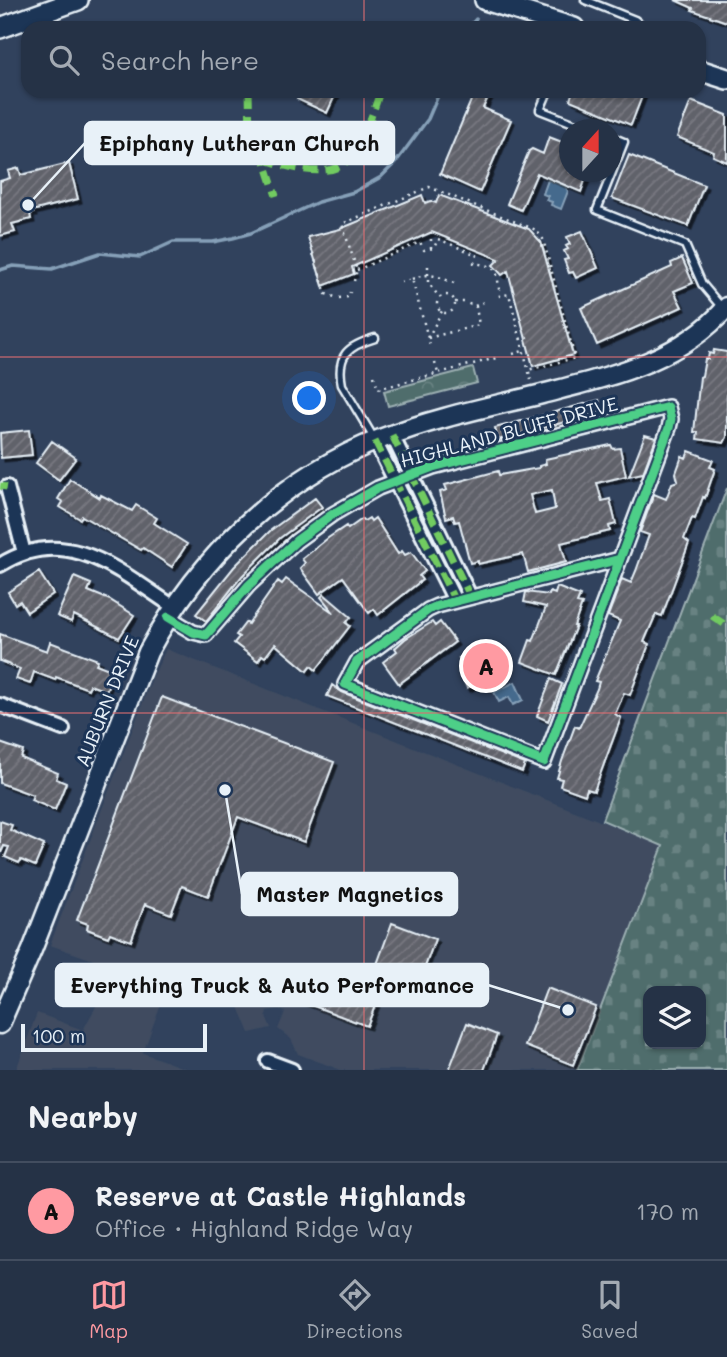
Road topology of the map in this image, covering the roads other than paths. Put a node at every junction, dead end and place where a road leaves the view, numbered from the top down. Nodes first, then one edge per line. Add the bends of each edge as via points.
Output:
1 (78, 0) edge
2 (485, 0) edge
3 (585, 0) edge
4 (552, 21) edge
5 (636, 21) edge
6 (0, 28) edge
7 (706, 72) edge
8 (727, 79) edge
9 (545, 98) edge
10 (563, 119) edge
11 (608, 182) edge
12 (726, 309) edge
13 (375, 338) dead end
14 (384, 438) junction
15 (411, 475) junction
16 (395, 481) junction
17 (7, 487) dead end
18 (24, 553) junction
19 (620, 559) junction
20 (0, 565) edge
21 (470, 596) junction
22 (454, 601) junction
23 (171, 612) junction
24 (0, 705) edge
25 (63, 729) dead end
26 (0, 1024) edge
27 (268, 1061) dead end
28 (292, 1070) edge

1 - 6 main road
2 - 4 main road
3 - 5 lane
7 - 8 main road
9 - 10 lane via 540,110
11 - 12 lane via 597,210 685,245 702,284
12 - 14 street, AUBURN DRIVE via 686,344 648,364
13 - 14 lane via 349,349 340,377
14 - 15 street
14 - 16 street
14 - 23 street, AUBURN DRIVE via 310,475 262,510 213,558
15 - 16 street, HIGHLAND BLUFF DRIVE
15 - 19 street, HIGHLAND BLUFF DRIVE via 668,407 669,428
15 - 21 street
16 - 22 street
16 - 23 street, HIGHLAND BLUFF DRIVE via 333,514 296,541 248,584 206,635 193,632
17 - 18 street
18 - 20 street
18 - 23 street via 54,548 97,557
19 - 21 street
19 - 22 street via 544,762 345,684 357,662 428,610
21 - 22 street
23 - 26 street, AUBURN DRIVE via 138,673
24 - 25 street
27 - 28 street

